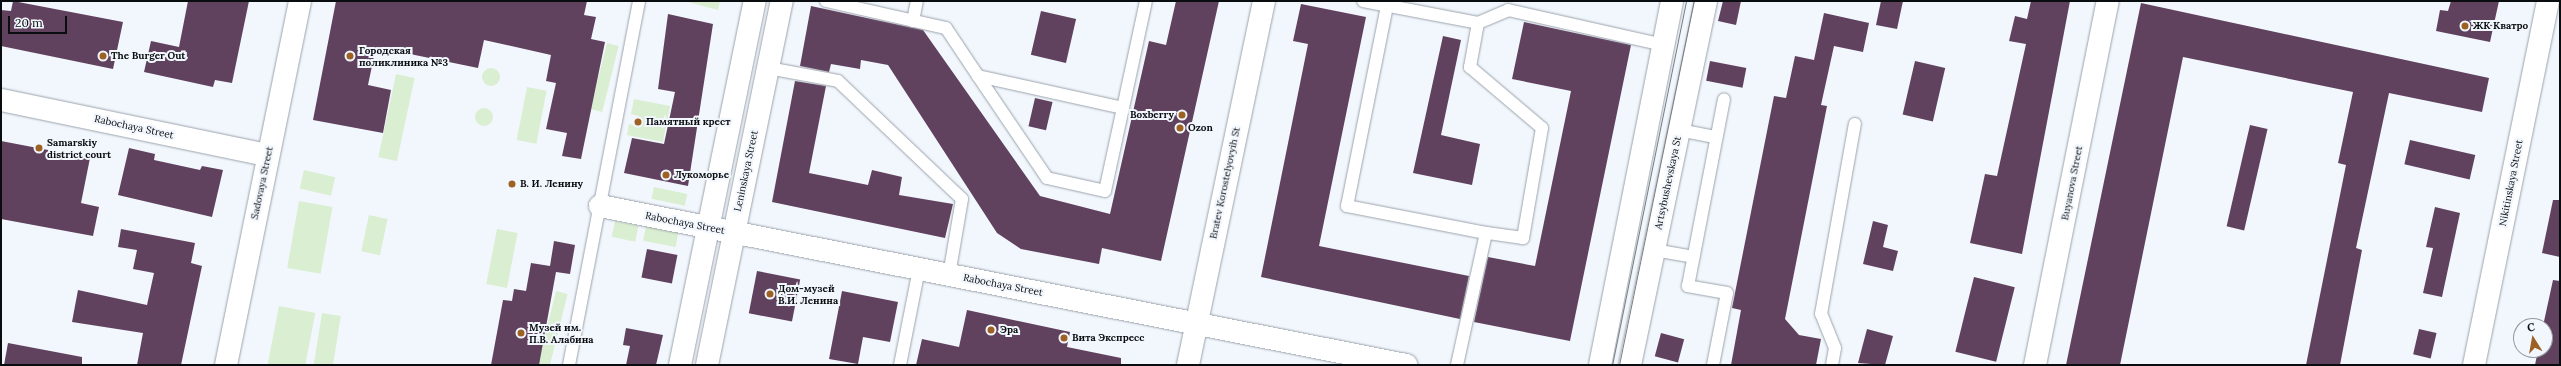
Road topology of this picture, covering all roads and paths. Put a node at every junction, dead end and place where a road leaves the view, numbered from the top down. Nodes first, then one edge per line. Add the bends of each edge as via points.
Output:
1 (300, 1) edge
2 (639, 1) edge
3 (755, 1) edge
4 (782, 1) edge
5 (826, 1) edge
6 (917, 1) edge
7 (1146, 1) edge
8 (1264, 1) edge
9 (1363, 1) edge
10 (1672, 1) edge
11 (1706, 1) edge
12 (2108, 1) edge
13 (2548, 1) edge
14 (1387, 3) edge
15 (913, 21) junction
16 (1478, 23) junction
17 (1663, 45) junction
18 (768, 68) junction
19 (978, 76) junction
20 (1724, 99) dead end
21 (1, 100) edge
22 (1123, 108) junction
23 (1854, 124) dead end
24 (1679, 130) junction
25 (1716, 137) junction
26 (267, 155) junction
27 (600, 206) junction
28 (707, 227) junction
29 (733, 232) junction
30 (1486, 233) junction
31 (1654, 250) junction
32 (1693, 257) junction
33 (919, 269) junction
34 (949, 275) junction
35 (1195, 323) junction
36 (226, 365) edge
37 (568, 365) edge
38 (680, 365) edge
39 (707, 365) edge
40 (900, 365) edge
41 (1188, 365) edge
42 (1406, 365) edge
43 (1457, 365) edge
44 (1600, 365) edge
45 (1630, 365) edge
46 (1713, 365) edge
47 (1832, 365) edge
48 (2035, 365) edge
49 (2474, 365) edge

1 - 26 street, Sadovaya Street
2 - 27 lane
3 - 28 street
4 - 18 street, Leninskaya Street
5 - 15 lane
6 - 15 lane
7 - 22 lane
8 - 35 street, Bratev Korostelyovyih St
9 - 14 lane
10 - 17 street
11 - 24 street, Artsybushevskaya St
12 - 48 street, Buyanova Street
13 - 49 street, Nikitinskaya Street
14 - 16 lane
14 - 30 lane via 1346,206
15 - 19 lane via 946,28
16 - 17 lane via 1508,10
16 - 30 lane via 1470,66 1542,128 1523,238
17 - 44 street
18 - 29 street, Leninskaya Street
18 - 34 lane via 838,81 962,199
19 - 22 lane
19 - 22 lane via 1047,178 1105,191
20 - 25 lane
21 - 26 street, Rabochaya Street
23 - 47 lane via 1821,314 1835,348
24 - 25 lane
24 - 31 street, Artsybushevskaya St
25 - 32 lane
26 - 36 street, Sadovaya Street
27 - 28 street, Rabochaya Street
27 - 37 lane
28 - 29 street, Rabochaya Street
28 - 38 street
29 - 33 street, Rabochaya Street
29 - 39 street, Leninskaya Street
30 - 43 lane
31 - 32 lane
31 - 45 street, Artsybushevskaya St
32 - 46 lane via 1688,286 1727,293
33 - 34 street, Rabochaya Street
33 - 40 lane
34 - 35 street, Rabochaya Street
35 - 41 street, Bratev Korostelyovyih St
35 - 42 street, Rabochaya Street

